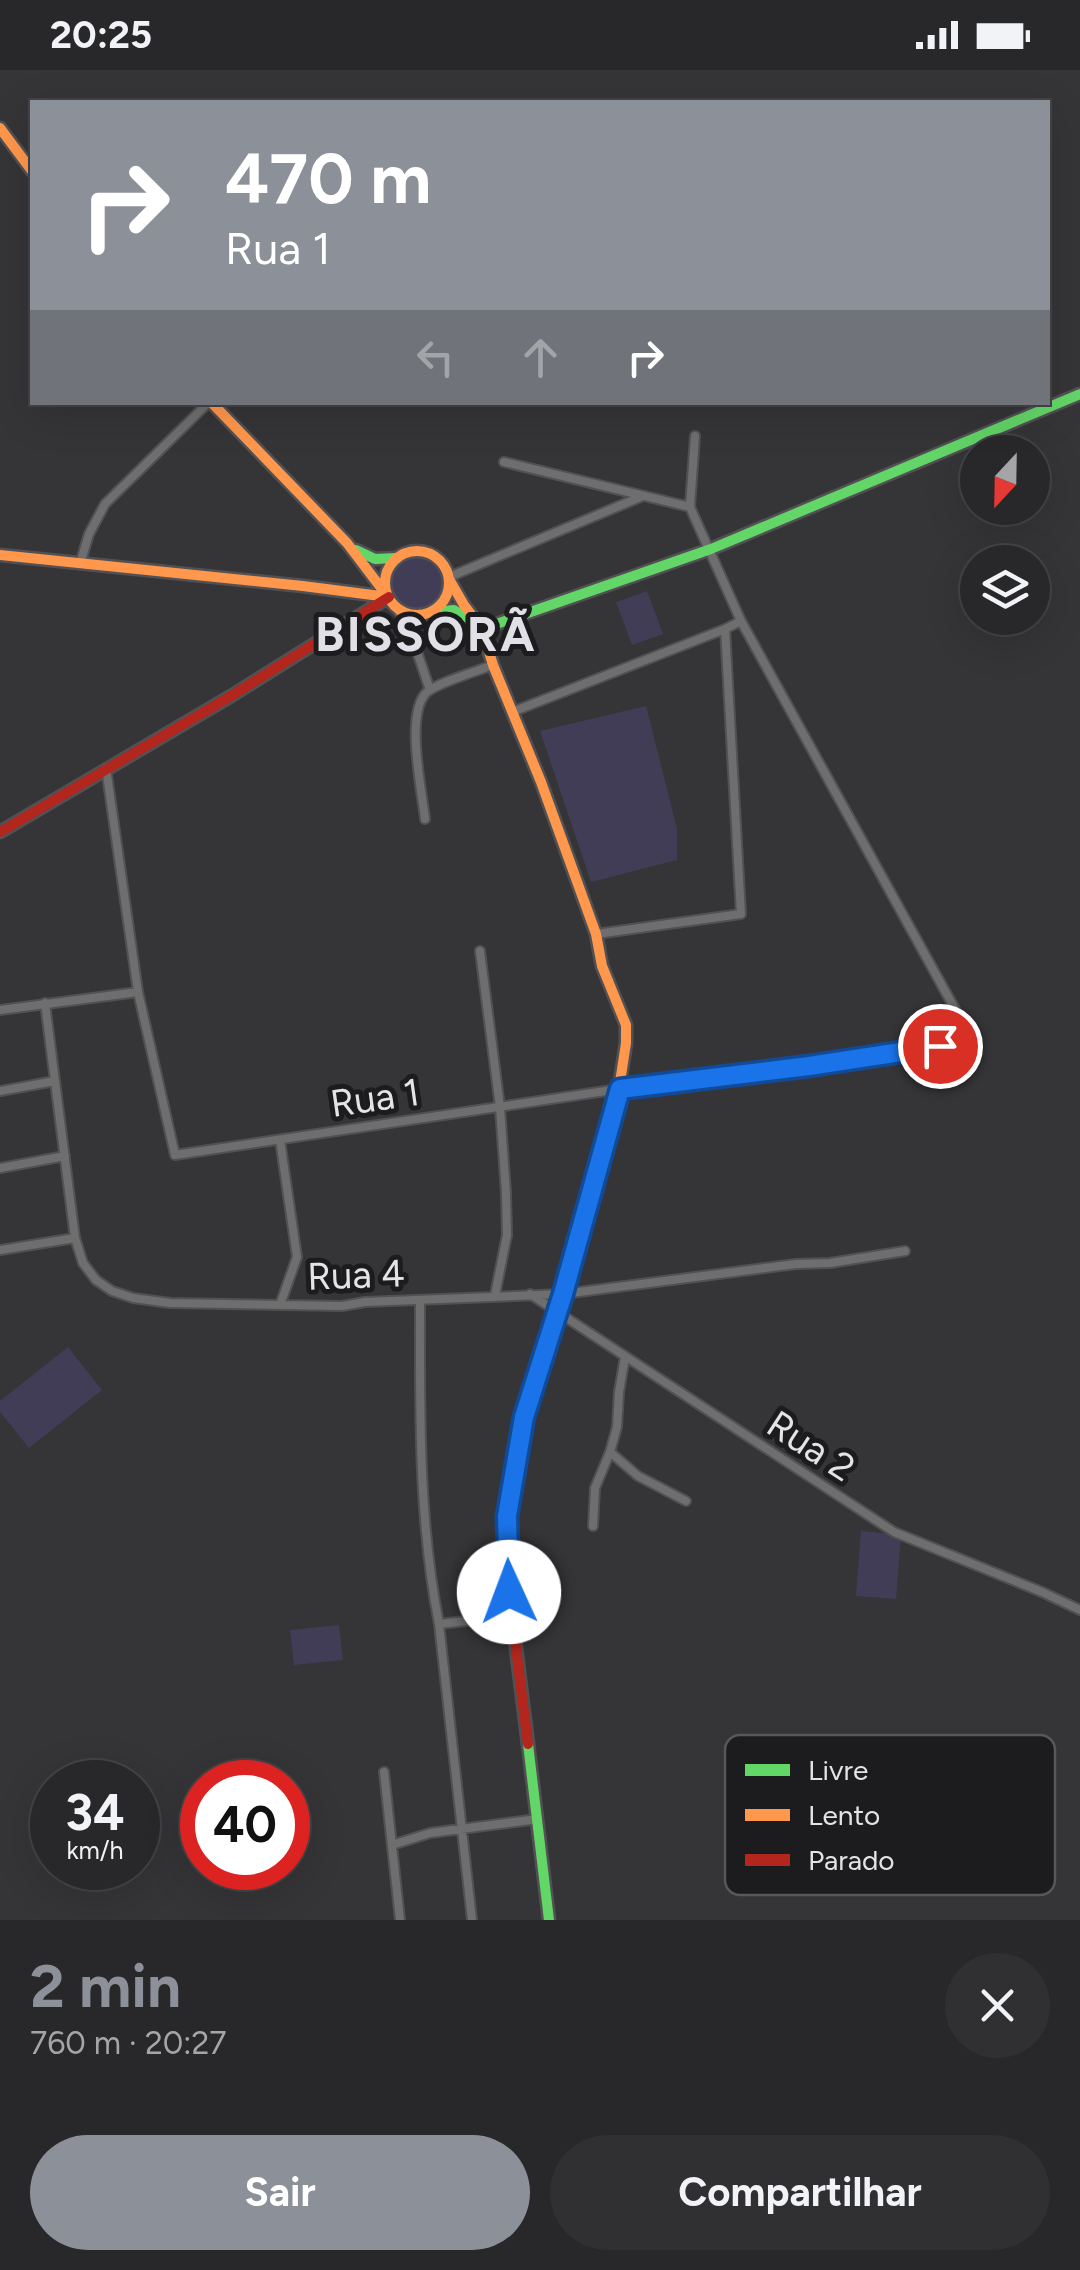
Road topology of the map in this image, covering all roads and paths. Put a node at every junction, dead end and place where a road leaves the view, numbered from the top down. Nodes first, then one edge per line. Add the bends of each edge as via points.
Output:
1 (0, 128) edge
2 (30, 168) edge
3 (1080, 394) edge
4 (207, 405) edge
5 (213, 405) edge
6 (695, 436) dead end
7 (504, 462) dead end
8 (643, 496) junction
9 (690, 507) junction
10 (348, 543) junction
11 (711, 549) junction
12 (0, 555) edge
13 (398, 557) junction
14 (80, 564) junction
15 (449, 578) junction
16 (392, 602) junction
17 (426, 614) junction
18 (740, 621) junction
19 (482, 629) junction
20 (725, 629) junction
21 (410, 631) junction
22 (493, 665) junction
23 (430, 690) junction
24 (512, 712) junction
25 (106, 768) junction
26 (424, 820) dead end
27 (0, 832) edge
28 (596, 934) junction
29 (480, 952) dead end
30 (138, 992) junction
31 (45, 1003) junction
32 (0, 1010) edge
33 (56, 1080) junction
34 (620, 1089) junction
35 (0, 1090) edge
36 (500, 1107) junction
37 (280, 1140) junction
38 (65, 1156) junction
39 (0, 1168) edge
40 (75, 1238) junction
41 (0, 1250) edge
42 (904, 1251) dead end
43 (530, 1294) junction
44 (563, 1294) junction
45 (494, 1295) junction
46 (420, 1301) junction
47 (280, 1305) junction
48 (557, 1312) junction
49 (625, 1357) junction
50 (610, 1452) junction
51 (686, 1501) dead end
52 (593, 1526) dead end
53 (1080, 1610) edge
54 (512, 1616) junction
55 (439, 1624) junction
56 (384, 1772) dead end
57 (538, 1820) junction
58 (461, 1829) junction
59 (392, 1846) junction
60 (400, 1920) edge
61 (472, 1920) edge
62 (549, 1920) edge

1 - 2 street
3 - 11 street
4 - 14 street via 105,504
5 - 10 street
6 - 9 street
7 - 8 street
8 - 9 street
8 - 15 street
9 - 11 street
10 - 13 street via 372,559
10 - 16 street
11 - 18 street
11 - 19 street
12 - 14 street
13 - 15 street via 429,553
13 - 16 street via 386,577
14 - 16 street via 303,586
15 - 17 street via 445,599
15 - 19 street
16 - 17 street via 406,613
16 - 21 street
16 - 25 street
17 - 19 street via 454,610
17 - 21 street
18 - 20 street
18 - 34 street, Rua 1 via 972,1040
19 - 22 street
20 - 24 street
20 - 28 street via 740,914
21 - 23 street
22 - 23 street
22 - 24 street
23 - 26 street via 415,728
24 - 28 street
25 - 27 street
25 - 30 street, Rua 1
28 - 34 street via 626,1025
29 - 36 street
30 - 31 street
30 - 37 street, Rua 1 via 175,1155
31 - 32 street
31 - 33 street, Rua 4
33 - 35 street
33 - 38 street, Rua 4
34 - 36 street, Rua 1
34 - 44 street
36 - 37 street, Rua 1
36 - 45 street via 507,1235
37 - 47 street via 297,1257
38 - 39 street
38 - 40 street, Rua 4
40 - 41 street
40 - 47 street, Rua 4 via 96,1280 133,1298
42 - 44 street, Rua 4
43 - 44 street, Rua 4
43 - 45 street, Rua 4
43 - 48 street, Rua 2
44 - 48 street
45 - 46 street, Rua 4
46 - 47 street, Rua 4
46 - 55 street via 422,1467
48 - 49 street, Rua 2
48 - 54 street via 524,1417 510,1492
49 - 50 street
49 - 53 street, Rua 2 via 894,1532
50 - 51 street
50 - 52 street via 594,1488
54 - 55 street
54 - 57 street
55 - 58 street
56 - 59 street
57 - 58 street
57 - 62 street
58 - 59 street
58 - 61 street
59 - 60 street

